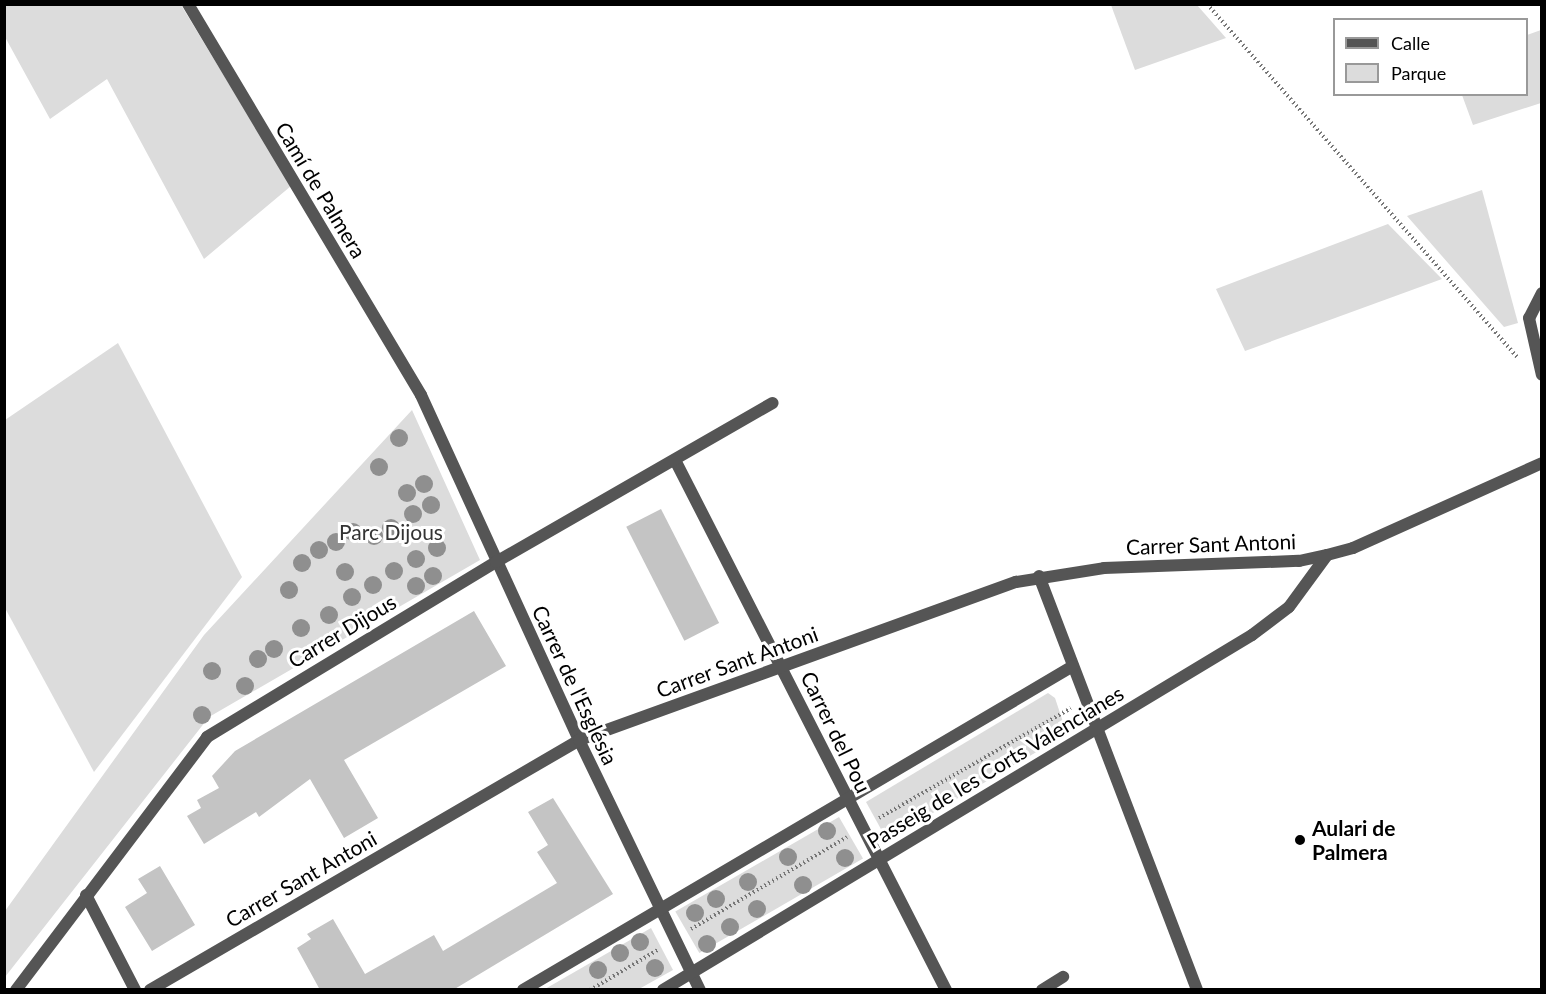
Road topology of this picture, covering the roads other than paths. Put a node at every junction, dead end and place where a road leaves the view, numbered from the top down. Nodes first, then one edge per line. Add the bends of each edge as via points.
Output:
1 (188, 4) edge
2 (1542, 293) edge
3 (1542, 375) edge
4 (421, 395) joint
5 (773, 403) dead end
6 (675, 459) junction
7 (1542, 463) edge
8 (1327, 555) junction
9 (496, 562) junction
10 (1040, 576) junction
11 (1073, 666) junction
12 (782, 667) junction
13 (1096, 729) junction
14 (579, 740) junction
15 (847, 799) junction
16 (878, 860) junction
17 (86, 895) junction
18 (660, 909) junction
19 (692, 973) junction
20 (1063, 977) dead end
21 (16, 990) edge
22 (135, 990) edge
23 (150, 990) edge
24 (523, 990) edge
25 (663, 990) edge
26 (700, 990) edge
27 (946, 990) edge
28 (1042, 990) edge
29 (1197, 990) edge

1 - 4 street, Camí de Palmera
2 - 3 street via 1529,318
4 - 9 street, Carrer de l'Església
5 - 6 street, Carrer Dijous
6 - 9 street, Carrer Dijous
6 - 12 street, Carrer del Pou
7 - 8 street, Carrer Sant Antoni via 1353,548
8 - 10 street, Carrer Sant Antoni via 1299,561 1104,568
8 - 13 street, Passeig de les Corts Valencianes via 1307,587 1272,621
9 - 14 street, Carrer de l'Església
9 - 17 street, Carrer Dijous via 207,737
10 - 11 street
10 - 12 street, Carrer Sant Antoni via 947,605
11 - 13 street
11 - 15 street
12 - 14 street, Carrer Sant Antoni
12 - 15 street, Carrer del Pou
13 - 16 street, Passeig de les Corts Valencianes
13 - 29 street
14 - 18 street, Carrer de l'Església
14 - 23 street, Carrer Sant Antoni
15 - 16 street, Carrer del Pou
15 - 18 street
16 - 19 street, Passeig de les Corts Valencianes
16 - 27 street, Carrer del Pou
17 - 21 street, Carrer Dijous
17 - 22 street
18 - 19 street, Carrer de l'Església
18 - 24 street
19 - 25 street, Passeig de les Corts Valencianes
19 - 26 street, Carrer de l'Església
20 - 28 street

